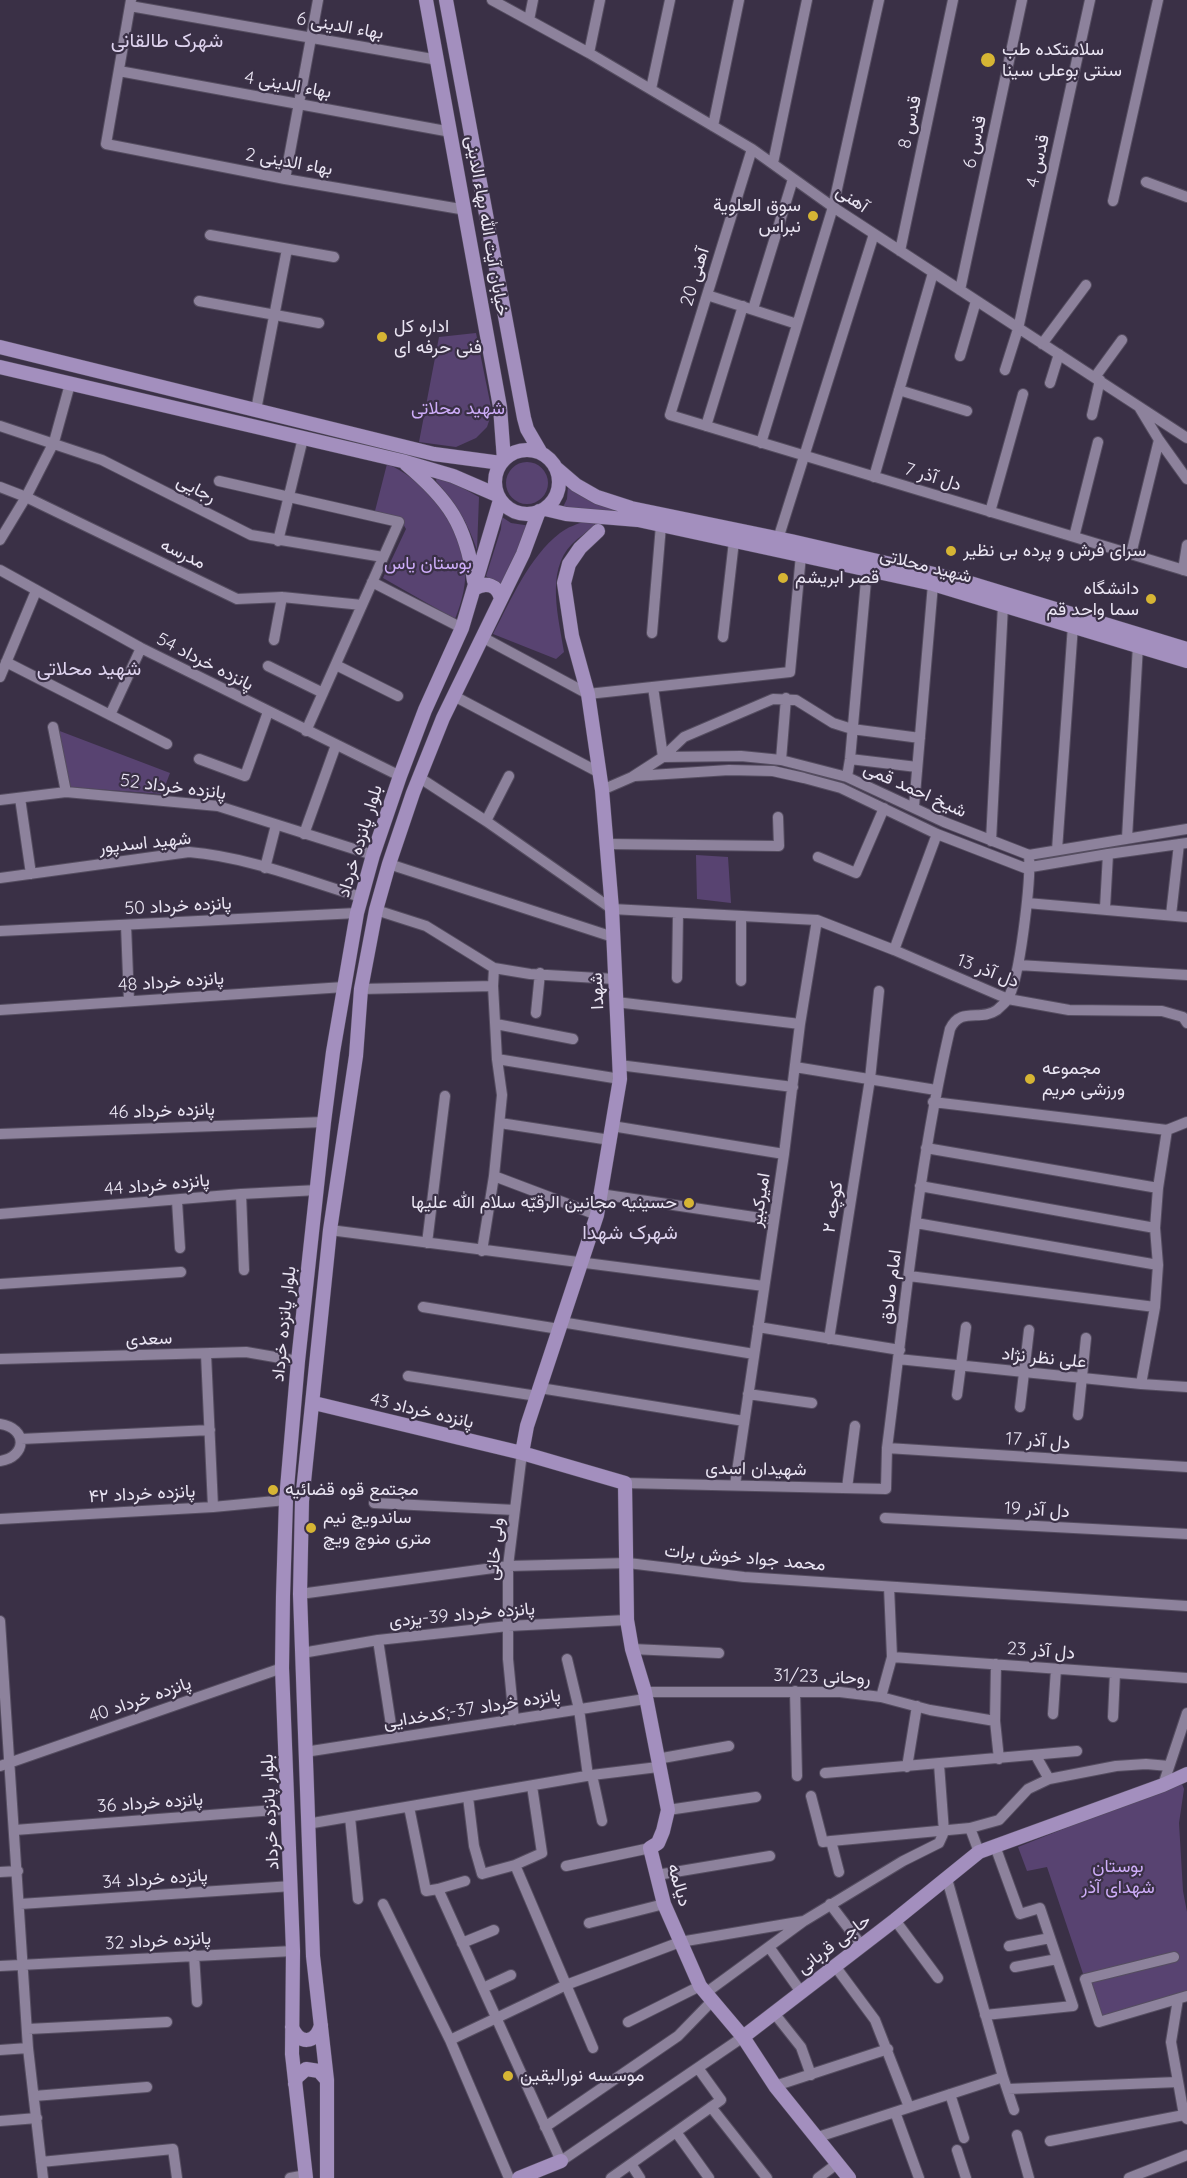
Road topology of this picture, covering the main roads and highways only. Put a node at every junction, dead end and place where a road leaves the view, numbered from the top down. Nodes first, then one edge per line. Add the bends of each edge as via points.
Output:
1 (426, 0) edge
2 (446, 0) edge
3 (0, 347) edge
4 (0, 367) edge
5 (524, 418) junction
6 (502, 423) junction
7 (541, 453) junction
8 (456, 457) junction
9 (402, 461) junction
10 (502, 461) junction
11 (555, 467) junction
12 (453, 476) junction
13 (499, 498) junction
14 (542, 510) junction
15 (595, 516) junction
16 (638, 520) junction
17 (598, 531) junction
18 (475, 587) junction
19 (501, 599) junction
20 (1187, 649) edge
21 (1187, 661) edge
22 (314, 1403) junction
23 (522, 1453) junction
24 (625, 1483) joint
25 (1187, 1774) edge
26 (321, 2025) junction
27 (292, 2027) junction
28 (743, 2037) junction
29 (327, 2080) junction
30 (295, 2084) junction
31 (561, 2161) road end
32 (306, 2176) edge
33 (524, 2177) edge
34 (327, 2178) edge
35 (849, 2178) edge

1 - 6 main road, خیابان آیت الله بهاء الدینی
2 - 5 main road, خیابان آیت الله بهاء الدینی
3 - 8 main road
4 - 9 main road
5 - 6 main road via 516,425
5 - 7 main road, خیابان آیت الله بهاء الدینی via 526,429
6 - 10 main road, خیابان آیت الله بهاء الدینی
7 - 10 main road via 517,451
7 - 11 main road
8 - 10 main road
8 - 12 main road via 459,466
9 - 12 main road
9 - 18 main road via 439,494 453,514 470,551
10 - 13 main road via 494,480
11 - 14 main road via 558,490
11 - 20 main road, شهید محلاتی via 597,497 631,508 960,580
12 - 13 main road
13 - 14 main road via 518,513
13 - 18 main road, بلوار پانزده خرداد
14 - 15 main road, شهید محلاتی
14 - 19 main road, بلوار پانزده خرداد
15 - 16 main road, شهید محلاتی
15 - 17 main road
16 - 17 main road
16 - 21 main road, شهید محلاتی via 933,584
17 - 23 main road, شهدا via 569,564 564,583 572,636 588,694 602,790 620,1079 597,1215 527,1426
18 - 19 main road via 488,585 497,590
18 - 27 main road, بلوار پانزده خرداد via 462,628 400,776 361,897 324,1122 286,1500 282,1668 292,1886
19 - 22 main road, بلوار پانزده خرداد via 420,778 388,864 376,910 361,989 356,1056 330,1230
22 - 23 main road, پانزده خرداد 43
22 - 26 main road, بلوار پانزده خرداد via 302,1501 300,1594 313,1956
23 - 24 main road, پانزده خرداد 43
24 - 28 main road, دیالمه via 627,1620 668,1810 661,1837 650,1848 664,1904 680,1942 707,1993
25 - 28 main road, حاجی قربانی via 979,1852
26 - 27 main road via 312,2039 303,2040
26 - 29 main road, بلوار پانزده خرداد
27 - 30 main road, بلوار پانزده خرداد
28 - 35 main road, دیالمه via 775,2086
29 - 30 main road via 312,2069 300,2073
29 - 34 main road, بلوار پانزده خرداد
30 - 32 main road, بلوار پانزده خرداد
31 - 33 main road, حاجی قربانی

